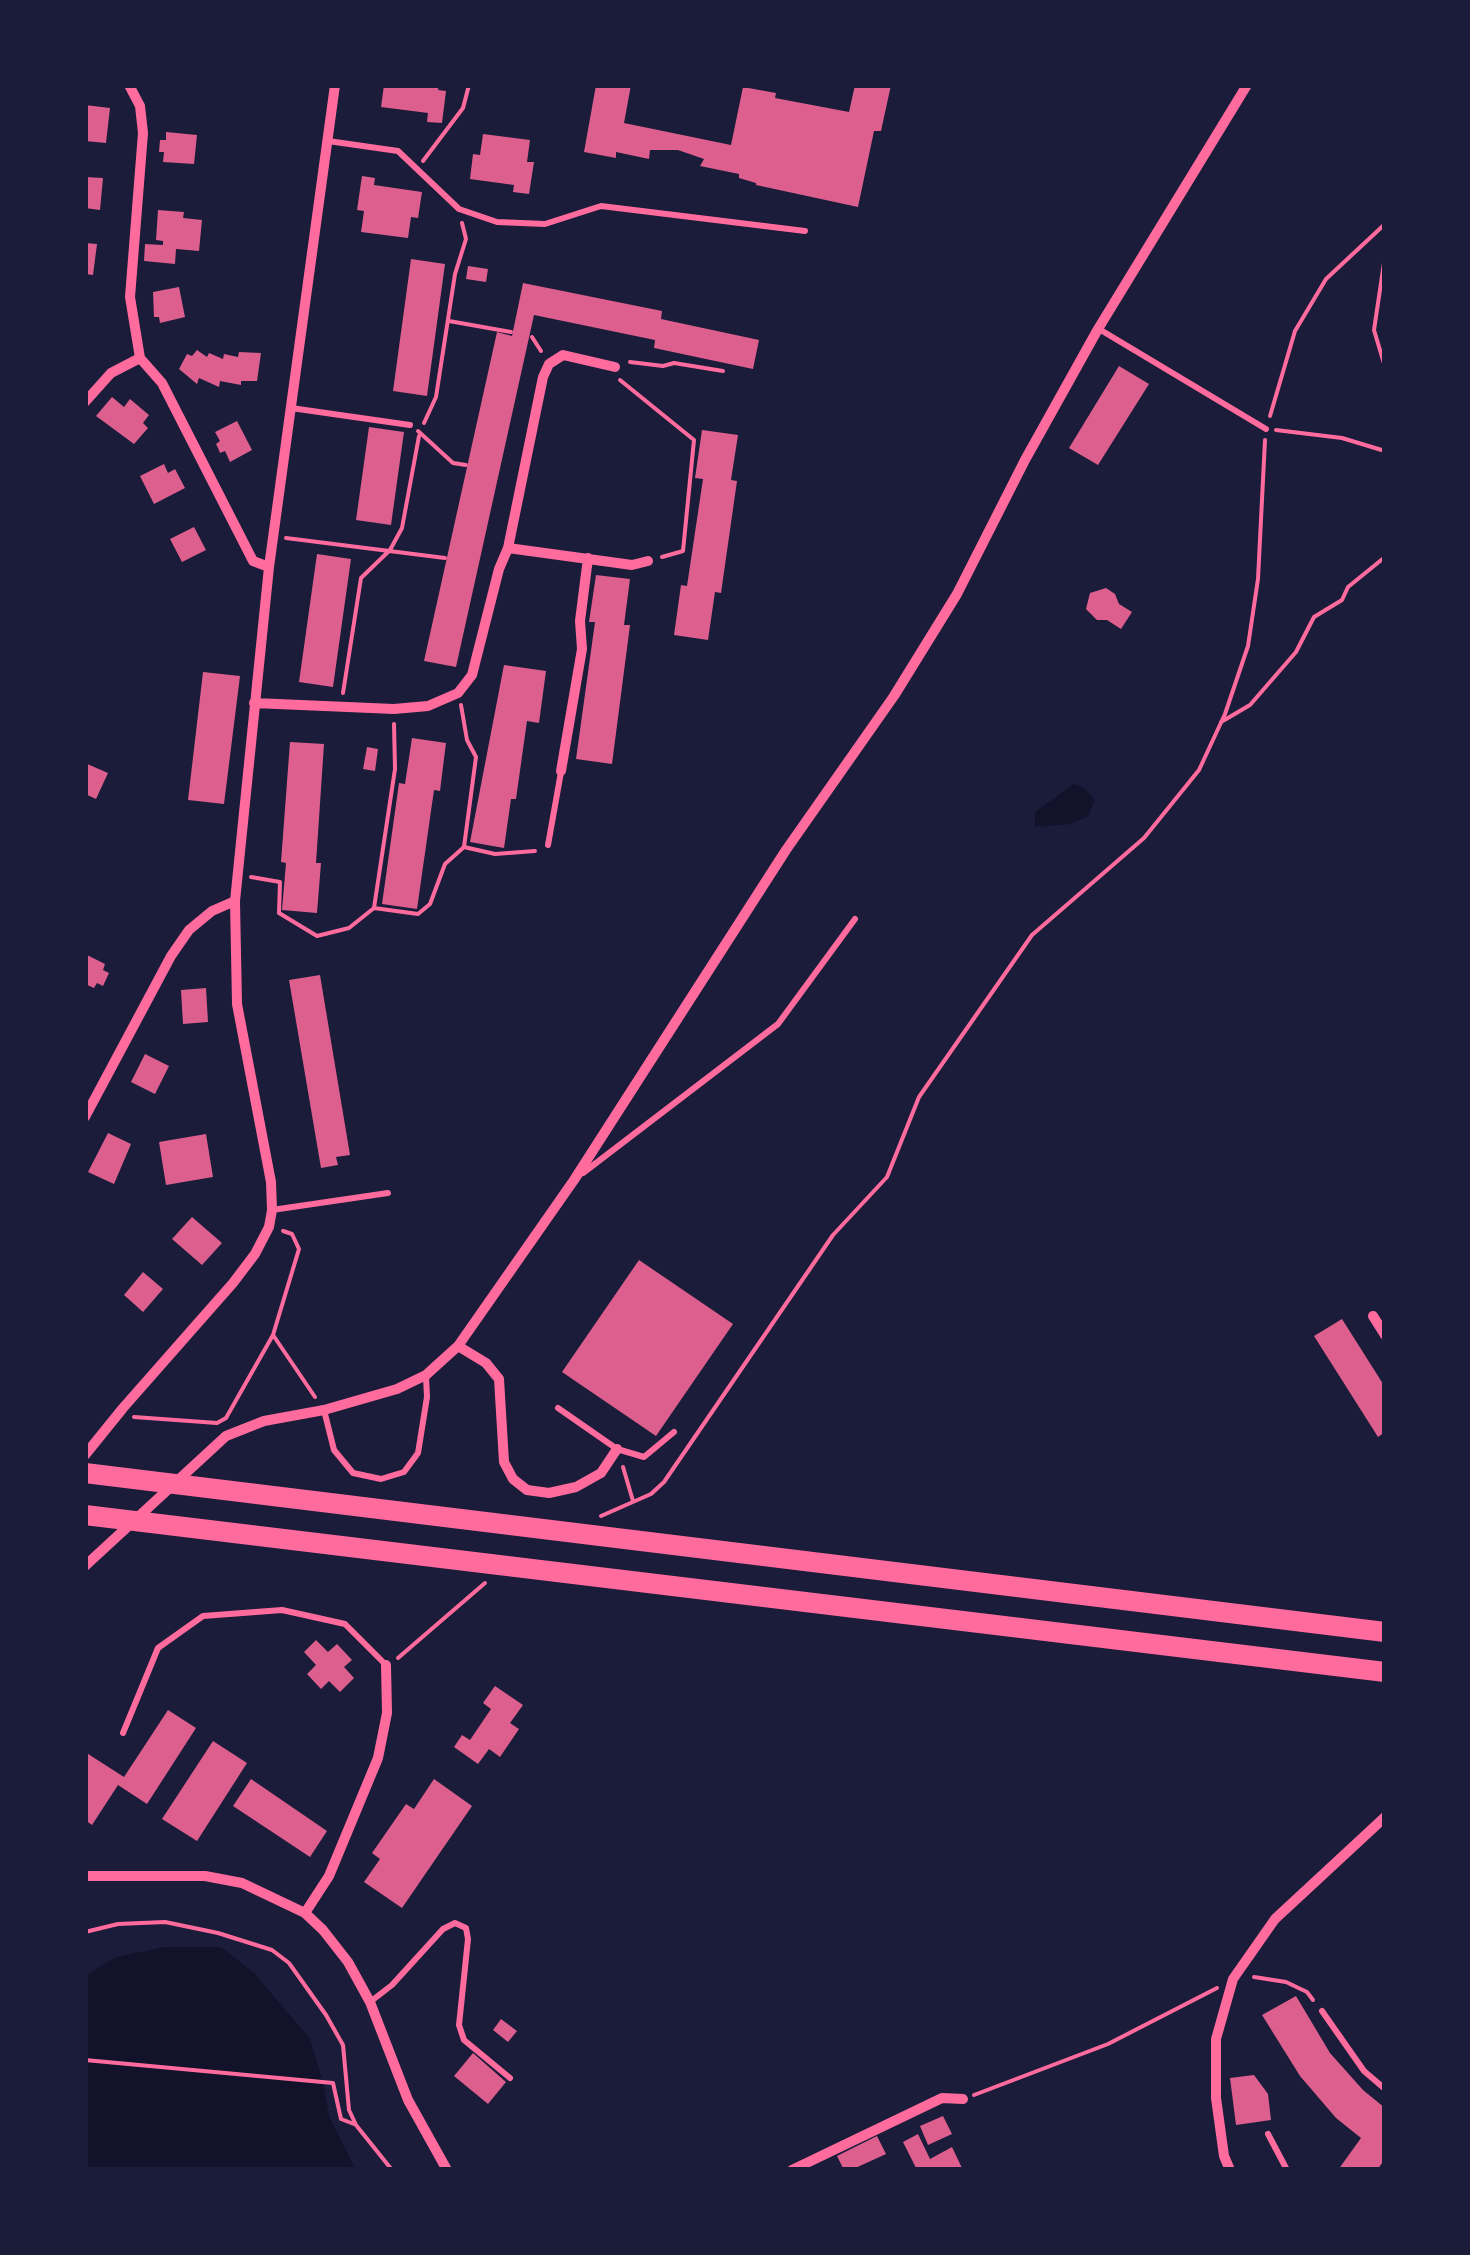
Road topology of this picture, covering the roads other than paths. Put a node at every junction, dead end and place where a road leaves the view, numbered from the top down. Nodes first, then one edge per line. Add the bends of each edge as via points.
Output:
1 (129, 85) edge
2 (335, 85) edge
3 (1248, 85) edge
4 (327, 141) junction
5 (805, 231) dead end
6 (1098, 328) junction
7 (140, 358) junction
8 (615, 367) road end
9 (85, 402) edge
10 (290, 408) junction
11 (410, 424) road end
12 (1266, 429) road end
13 (508, 548) junction
14 (588, 558) junction
15 (648, 562) road end
16 (269, 568) junction
17 (254, 702) junction
18 (561, 770) joint
19 (548, 845) road end
20 (235, 901) junction
21 (855, 919) dead end
22 (85, 1118) edge
23 (574, 1180) junction
24 (388, 1193) dead end
25 (272, 1210) junction
26 (1373, 1316) dead end
27 (1385, 1334) edge
28 (458, 1346) junction
29 (426, 1375) junction
30 (558, 1408) dead end
31 (324, 1410) junction
32 (674, 1432) dead end
33 (617, 1449) junction
34 (86, 1458) edge
35 (85, 1514) edge
36 (85, 1566) edge
37 (1385, 1632) edge
38 (386, 1664) joint
39 (1385, 1672) edge
40 (124, 1733) dead end
41 (1385, 1817) edge
42 (85, 1876) edge
43 (304, 1913) junction
44 (370, 2002) junction
45 (1322, 2011) road end
46 (510, 2078) dead end
47 (1385, 2089) edge
48 (963, 2099) road end
49 (1268, 2134) dead end
50 (446, 2170) edge
51 (792, 2170) edge
52 (1230, 2170) edge
53 (1287, 2170) edge

1 - 7 street via 140,106 142,133 130,296
2 - 4 street
3 - 6 street
4 - 5 lane via 398,151 459,209 497,222 546,224 600,206
4 - 10 street
6 - 12 lane
6 - 23 street via 957,594
7 - 9 street via 111,373
7 - 16 street via 162,383 254,561
8 - 13 street via 563,355 549,364
10 - 11 lane
10 - 16 street
13 - 14 street
13 - 17 street via 472,674 458,693 428,706 394,709
14 - 15 street
14 - 18 street via 582,650
16 - 17 street
17 - 20 street
18 - 19 lane
20 - 22 street via 189,930 170,956
20 - 25 street via 238,1004
21 - 23 lane via 778,1024
23 - 28 street
24 - 25 lane
25 - 34 street via 234,1284
26 - 27 street
28 - 29 street
28 - 33 street via 499,1378 504,1462 528,1490 576,1488 601,1473
29 - 31 street via 398,1390
29 - 31 lane via 418,1453 404,1472 381,1478 353,1473 334,1450
30 - 33 lane
31 - 36 street via 226,1436
32 - 33 lane via 644,1457
34 - 37 highway
35 - 39 highway
38 - 40 lane via 345,1624 282,1610 202,1616 158,1648
38 - 43 street via 387,1713 378,1758 329,1876
41 - 52 street via 1275,1919 1233,1979 1216,2039 1216,2098
42 - 43 street via 205,1876 242,1883
43 - 44 street via 348,1962
44 - 46 lane via 443,1930 455,1923 466,1928 459,2025 464,2040
44 - 50 street via 408,2100
45 - 47 lane via 1364,2071
48 - 51 street via 942,2098
49 - 53 lane

